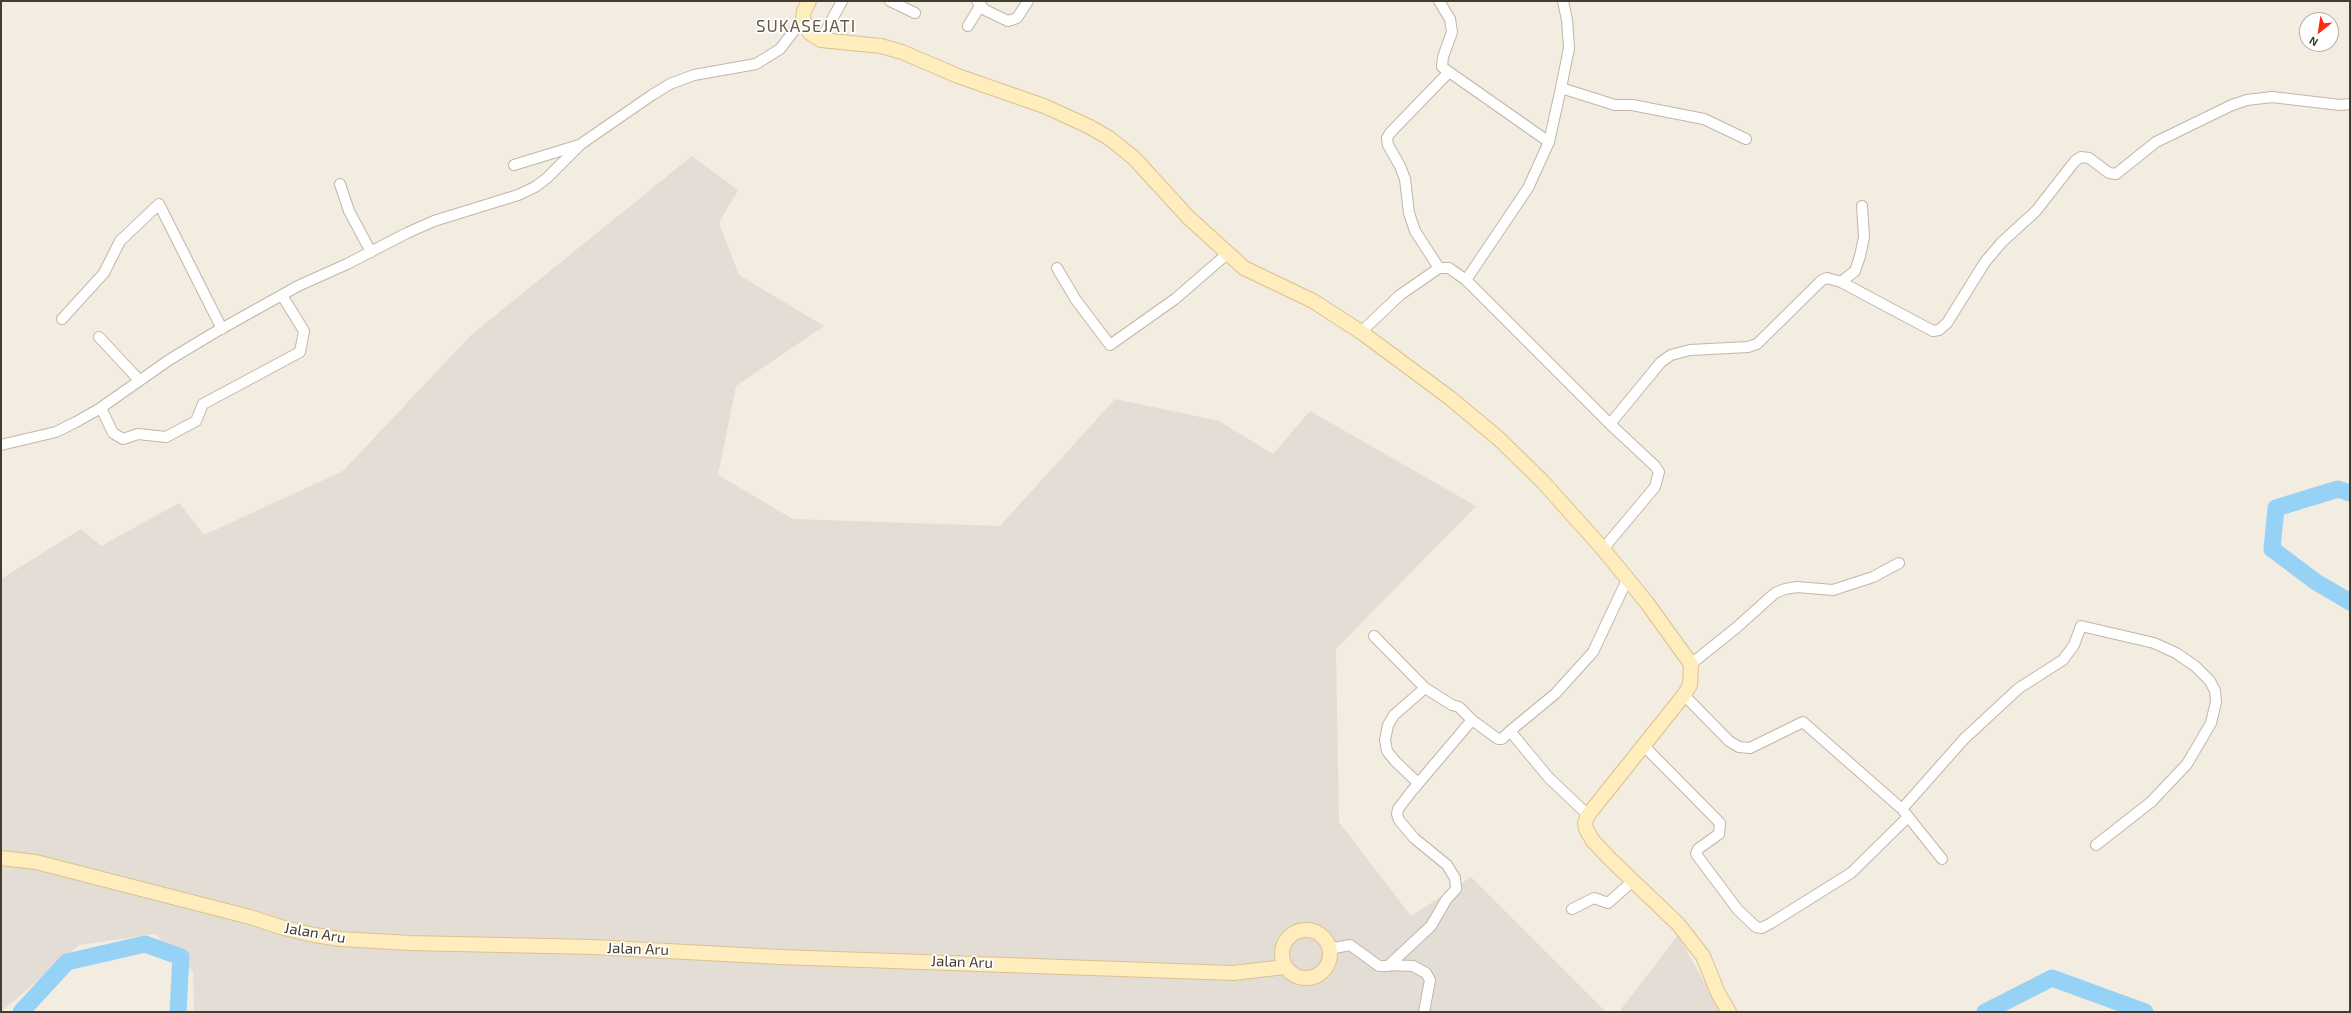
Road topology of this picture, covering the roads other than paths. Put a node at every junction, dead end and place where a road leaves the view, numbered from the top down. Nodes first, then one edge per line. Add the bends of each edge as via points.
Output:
1 (809, 1) edge
2 (842, 1) edge
3 (892, 1) edge
4 (1028, 1) edge
5 (1439, 1) edge
6 (1563, 1) edge
7 (978, 4) edge
8 (915, 13) dead end
9 (803, 19) junction
10 (968, 26) dead end
11 (821, 40) junction
12 (1449, 72) junction
13 (1561, 88) junction
14 (2350, 104) edge
15 (1746, 139) dead end
16 (1549, 142) junction
17 (581, 144) junction
18 (514, 165) dead end
19 (340, 184) dead end
20 (1862, 206) dead end
21 (371, 252) junction
22 (1227, 254) junction
23 (1057, 268) dead end
24 (1439, 268) junction
25 (1466, 280) junction
26 (1841, 282) junction
27 (283, 297) junction
28 (62, 319) dead end
29 (222, 329) junction
30 (1361, 332) junction
31 (99, 337) dead end
32 (139, 380) junction
33 (101, 408) junction
34 (1610, 424) junction
35 (1, 445) edge
36 (1603, 549) junction
37 (1898, 563) dead end
38 (1627, 580) junction
39 (1374, 636) dead end
40 (1690, 664) junction
41 (1425, 688) junction
42 (1684, 696) junction
43 (1472, 720) junction
44 (1510, 731) junction
45 (1644, 746) junction
46 (1418, 783) junction
47 (1904, 813) junction
48 (1588, 815) junction
49 (2096, 845) dead end
50 (1, 858) edge
51 (1942, 859) dead end
52 (1634, 880) junction
53 (1572, 909) dead end
54 (1329, 949) junction
55 (1389, 965) junction
56 (1285, 967) junction
57 (1424, 1012) edge
58 (1729, 1012) edge

1 - 9 street
2 - 11 street
3 - 8 street
4 - 7 street via 1013,20 1003,20
5 - 12 street via 1452,28 1441,63
6 - 13 street via 1569,48
7 - 10 street
9 - 11 street via 810,33
9 - 17 street via 792,36 756,64 694,75 670,84
11 - 22 street via 881,46 902,52 958,76 1044,106 1088,126 1124,149
12 - 16 street
12 - 24 street via 1387,138 1405,179 1415,231
13 - 15 street via 1615,105 1632,105 1704,119
13 - 16 street
14 - 26 street via 2272,97 2247,100 2156,142 2116,174 2110,173 2089,158 2078,158 2036,211 2002,242 1985,262 1947,323 1939,330 1933,331
16 - 25 street via 1528,188
17 - 18 street
17 - 21 street via 535,187 518,195 434,221
19 - 21 street via 349,211
20 - 26 street via 1864,237 1860,256 1855,270
21 - 27 street via 298,286
22 - 23 street via 1175,299 1110,345 1076,300
22 - 30 street via 1244,268 1313,301
24 - 25 street via 1449,268
24 - 30 street via 1400,294
25 - 34 street
26 - 34 street via 1822,280 1782,322 1753,346 1690,350 1671,355 1650,373
27 - 29 street
27 - 33 street via 304,330 300,352 203,404 196,421 166,437 143,433 122,439 113,433
28 - 29 street via 104,273 120,241 160,204
29 - 32 street
30 - 36 street via 1450,398 1498,438 1544,482
31 - 32 street
32 - 33 street
33 - 35 street via 56,432
34 - 36 street via 1659,472 1655,487
36 - 38 street
37 - 40 street via 1873,577 1833,590 1797,588 1775,593
38 - 40 street via 1647,603
38 - 44 street via 1593,652 1555,694
39 - 41 street
40 - 42 street via 1690,685
41 - 43 street via 1452,706 1459,707
41 - 46 street via 1394,715 1388,724 1385,740 1387,750 1395,761
42 - 45 street
42 - 47 street via 1729,741 1739,747 1750,748 1803,722
43 - 44 street via 1500,740
43 - 46 street
44 - 48 street via 1549,778
45 - 47 street via 1720,823 1719,834 1698,849 1696,854 1738,910 1756,927 1762,928 1788,914 1851,873
45 - 48 street
46 - 55 street via 1398,809 1399,820 1414,838 1447,865 1456,878 1457,887 1431,926
47 - 49 street via 1964,739 2019,688 2064,660 2074,645 2081,626 2154,643 2176,653 2195,666 2210,681 2215,691 2216,702 2210,723 2188,764 2151,802
47 - 51 street
48 - 52 street via 1585,823 1592,841
50 - 56 street, Jalan Aru via 36,862 292,930 341,938 410,943 625,948 780,957 1233,973
52 - 53 street via 1608,902 1594,898
52 - 58 street via 1678,924 1703,956
54 - 55 street via 1350,945 1379,966
54 - 56 street via 1328,964 1318,975 1304,978 1296,976
54 - 56 street via 1321,936 1306,930 1298,931 1285,941 1282,950
55 - 57 street via 1413,966 1426,973 1430,980

